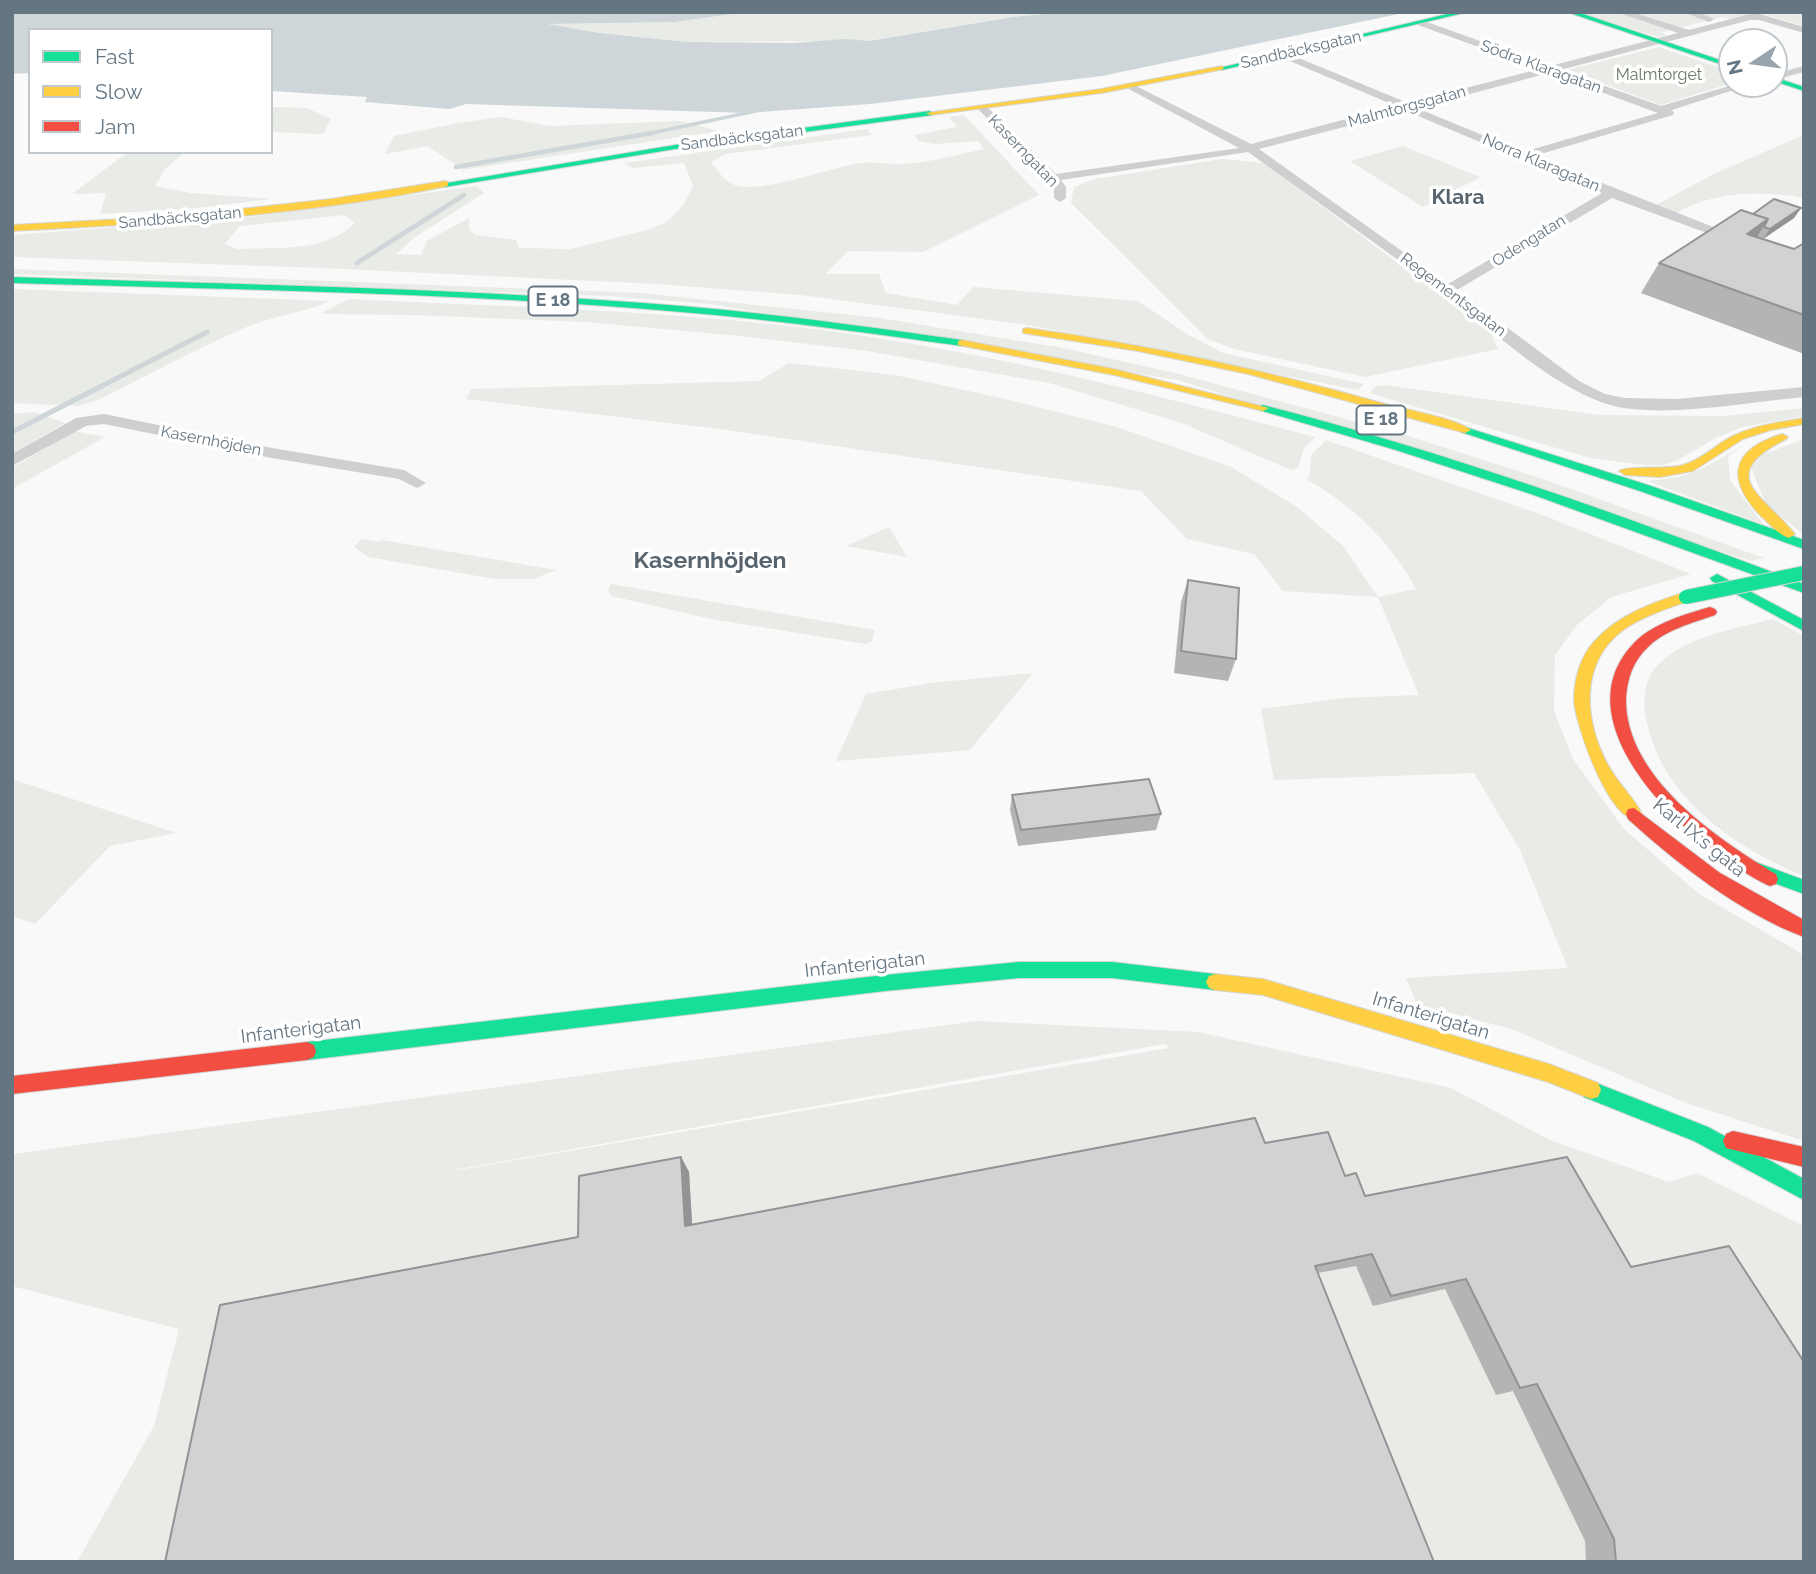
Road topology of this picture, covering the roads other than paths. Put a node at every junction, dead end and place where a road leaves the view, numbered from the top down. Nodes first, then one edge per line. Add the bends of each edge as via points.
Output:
1 (1465, 12) edge
2 (1570, 12) edge
3 (1621, 12) edge
4 (1688, 12) edge
5 (1735, 12) edge
6 (1638, 18) junction
7 (1709, 19) junction
8 (1421, 23) junction
9 (1671, 28) junction
10 (1804, 30) edge
11 (1688, 33) junction
12 (1655, 37) junction
13 (1282, 54) junction
14 (1718, 61) edge
15 (1549, 70) junction
16 (1130, 87) junction
17 (1718, 93) edge
18 (1678, 105) joint
19 (981, 107) junction
20 (1405, 107) junction
21 (1661, 110) junction
22 (1250, 148) junction
23 (1522, 156) junction
24 (1053, 178) junction
25 (1611, 193) junction
26 (1060, 198) dead end
27 (12, 228) edge
28 (1755, 245) edge
29 (12, 264) edge
30 (12, 279) edge
31 (606, 287) dead end
32 (1448, 290) junction
33 (1804, 393) edge
34 (1804, 421) edge
35 (1804, 433) edge
36 (1412, 450) junction
37 (12, 461) edge
38 (1588, 467) junction
39 (416, 482) dead end
40 (1720, 532) dead end
41 (1803, 544) edge
42 (1644, 547) dead end
43 (1703, 572) dead end
44 (1804, 573) edge
45 (1804, 591) edge
46 (1804, 626) edge
47 (1750, 867) junction
48 (1804, 887) edge
49 (1804, 899) edge
50 (1804, 929) edge
51 (12, 1084) edge
52 (1701, 1134) junction
53 (1804, 1157) edge
54 (1804, 1190) edge

1 - 8 main road, Sandbäcksgatan
2 - 12 main road
3 - 6 street
4 - 7 street
5 - 7 street
6 - 9 street
6 - 12 street
7 - 9 street
8 - 13 main road, Sandbäcksgatan
8 - 15 street, Södra Klaragatan
9 - 11 street
9 - 12 street
10 - 11 street, Malmtorgsgatan via 1757,17
11 - 12 street, Malmtorgsgatan
12 - 14 main road
12 - 15 street, Malmtorgsgatan
13 - 16 main road, Sandbäcksgatan
13 - 20 street, Norra Klaragatan
15 - 20 street, Malmtorgsgatan
15 - 21 street, Södra Klaragatan
16 - 19 main road, Sandbäcksgatan
16 - 22 street, Regementsgatan
17 - 18 street
18 - 21 street
19 - 24 street, Kaserngatan
19 - 27 main road, Sandbäcksgatan via 675,147 331,202 177,219
20 - 22 street, Malmtorgsgatan
20 - 23 street, Norra Klaragatan
21 - 23 street via 1670,113
22 - 24 street, Malmtorgsgatan
22 - 32 street, Regementsgatan
23 - 25 street, Norra Klaragatan
24 - 26 street, Kaserngatan via 1060,187
25 - 28 street, Norra Klaragatan
25 - 32 street, Odengatan
29 - 31 main road, E 18
30 - 36 main road, E 18 via 613,303 876,329 1167,384
32 - 33 street, Regementsgatan via 1573,384 1600,397 1625,403 1676,404
34 - 38 main road via 1753,431 1675,472
35 - 41 main road via 1759,447 1742,462 1741,472 1753,501
36 - 42 main road
36 - 45 main road, E 18 via 1696,546
37 - 39 street, Kasernhöjden via 82,421 104,419 404,474
38 - 40 main road, E 18 via 1259,372 1126,345 1010,332 1332,407 1501,456
38 - 41 main road
43 - 46 main road
44 - 50 main road, Karl IX:s gata, bridge via 1686,597 1642,613 1592,651 1580,689 1582,726 1615,790 1666,843 1702,872 1752,905
45 - 47 main road, Karl IX:s gata via 1686,619 1645,641 1619,678 1621,726 1638,765 1681,814
47 - 48 main road
47 - 49 main road, Karl IX:s gata
51 - 52 main road, Infanterigatan via 898,982 1019,970 1112,970 1263,987 1549,1073
52 - 53 main road, Infanterigatan
52 - 54 main road, Infanterigatan

